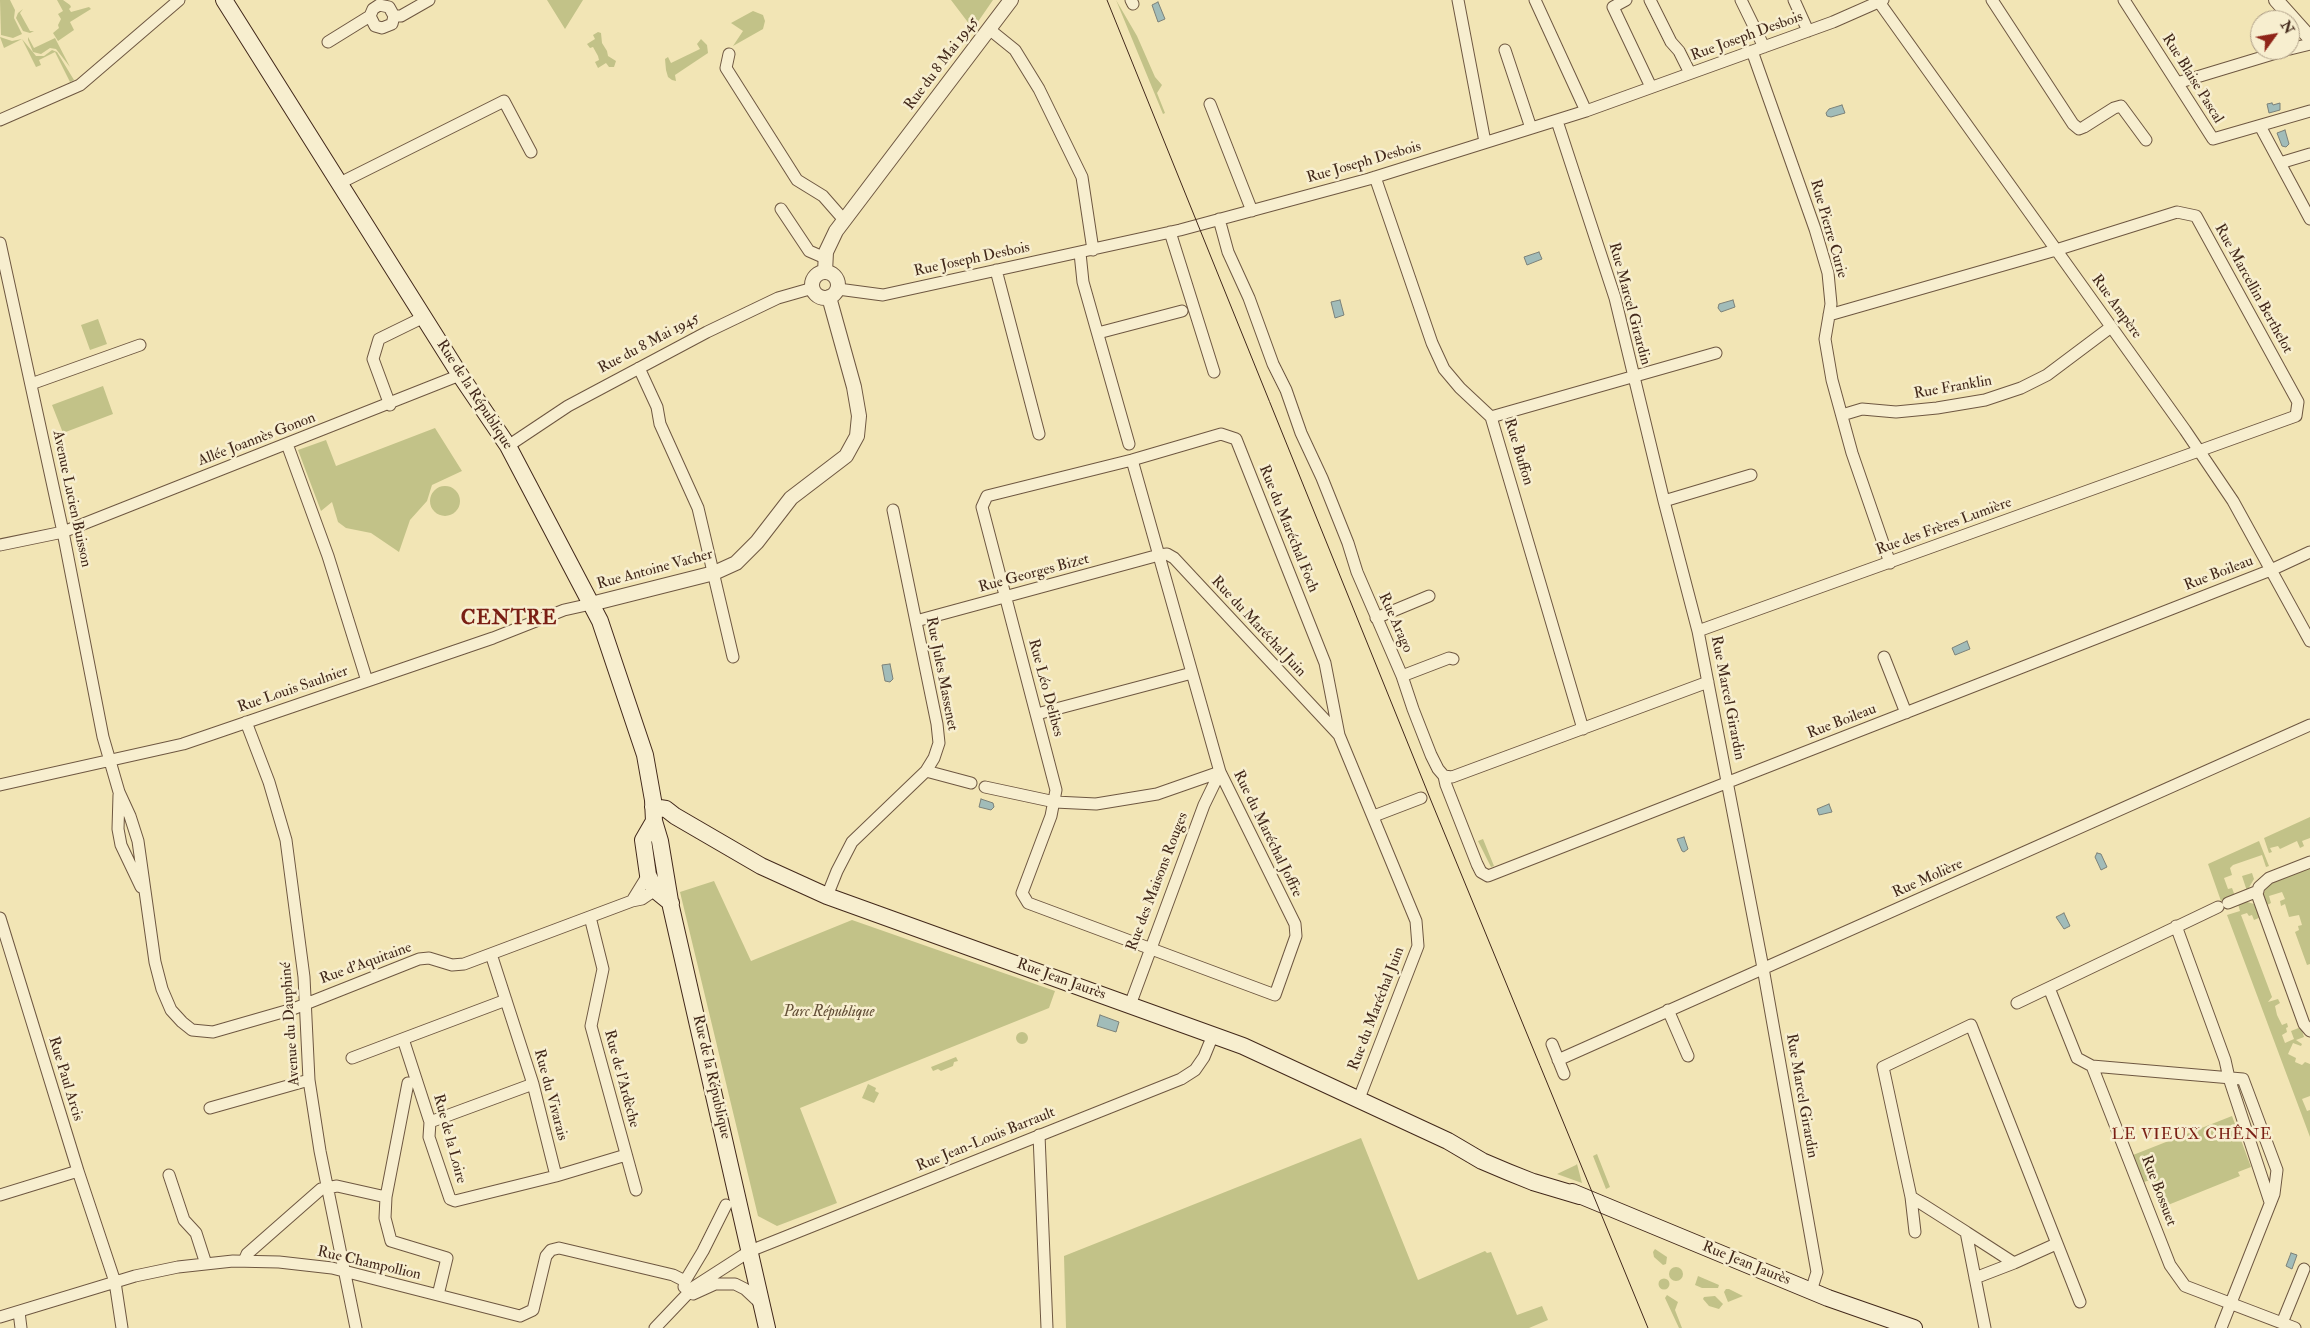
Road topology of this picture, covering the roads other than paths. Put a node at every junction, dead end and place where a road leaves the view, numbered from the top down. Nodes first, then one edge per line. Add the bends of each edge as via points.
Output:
1 (179, 0) edge
2 (224, 0) edge
3 (429, 0) edge
4 (1011, 0) edge
5 (1458, 0) edge
6 (1535, 0) edge
7 (1626, 0) edge
8 (1650, 0) edge
9 (1741, 0) edge
10 (1794, 0) edge
11 (1992, 0) edge
12 (2124, 0) edge
13 (2276, 0) edge
14 (1881, 1) edge
15 (370, 16) junction
16 (394, 16) junction
17 (989, 29) junction
18 (1808, 31) junction
19 (2310, 38) edge
20 (328, 42) dead end
21 (1764, 48) junction
22 (1505, 50) dead end
23 (1752, 51) junction
24 (728, 54) dead end
25 (2253, 60) edge
26 (1690, 73) junction
27 (2177, 83) junction
28 (1651, 87) junction
29 (1210, 104) dead end
30 (2310, 110) edge
31 (1586, 111) junction
32 (0, 120) edge
33 (1557, 121) junction
34 (2260, 126) junction
35 (1531, 128) junction
36 (2146, 140) dead end
37 (1485, 142) junction
38 (531, 152) dead end
39 (2310, 154) edge
40 (2280, 163) junction
41 (1375, 177) junction
42 (340, 183) junction
43 (781, 209) dead end
44 (1252, 211) junction
45 (1219, 219) junction
46 (2310, 219) edge
47 (844, 220) junction
48 (1170, 232) junction
49 (0, 243) edge
50 (1093, 250) junction
51 (2056, 250) junction
52 (1080, 253) junction
53 (825, 258) junction
54 (996, 270) junction
55 (825, 272) junction
56 (813, 288) junction
57 (833, 293) junction
58 (1182, 311) dead end
59 (1829, 315) junction
60 (424, 316) junction
61 (2111, 327) junction
62 (1098, 333) junction
63 (140, 345) dead end
64 (1716, 353) dead end
65 (639, 368) junction
66 (1214, 372) dead end
67 (460, 375) junction
68 (1634, 377) junction
69 (31, 384) junction
70 (390, 404) junction
71 (1842, 415) junction
72 (1491, 417) junction
73 (1039, 434) dead end
74 (287, 444) junction
75 (1129, 444) dead end
76 (508, 446) junction
77 (2199, 450) junction
78 (1132, 460) junction
79 (1751, 475) dead end
80 (1664, 501) junction
81 (892, 510) dead end
82 (63, 532) junction
83 (0, 545) edge
84 (2310, 552) edge
85 (1159, 555) junction
86 (1890, 563) junction
87 (2271, 570) junction
88 (714, 573) junction
89 (1429, 596) dead end
90 (1006, 598) junction
91 (591, 604) junction
92 (1376, 618) junction
93 (916, 621) junction
94 (1698, 631) junction
95 (2310, 641) edge
96 (1884, 657) dead end
97 (733, 658) dead end
98 (1453, 659) dead end
99 (1192, 673) junction
100 (1402, 676) junction
101 (367, 681) junction
102 (1708, 682) junction
103 (1906, 713) junction
104 (1037, 714) junction
105 (246, 722) junction
106 (2310, 725) edge
107 (1583, 729) junction
108 (1339, 735) junction
109 (110, 761) junction
110 (926, 771) junction
111 (1220, 772) junction
112 (1444, 776) junction
113 (1728, 782) junction
114 (971, 783) dead end
115 (0, 785) edge
116 (986, 787) dead end
117 (119, 792) junction
118 (1421, 798) dead end
119 (1055, 802) junction
120 (653, 814) junction
121 (1374, 816) junction
122 (660, 841) junction
123 (643, 842) junction
124 (2310, 862) edge
125 (648, 875) junction
126 (661, 885) junction
127 (2258, 891) junction
128 (144, 893) junction
129 (827, 896) junction
130 (632, 901) junction
131 (590, 917) junction
132 (0, 918) edge
133 (2176, 926) junction
134 (1150, 948) junction
135 (491, 954) junction
136 (1763, 968) junction
137 (2049, 988) junction
138 (506, 1000) junction
139 (2017, 1003) dead end
140 (304, 1004) junction
141 (1130, 1005) junction
142 (1668, 1010) junction
143 (2310, 1031) edge
144 (1214, 1035) junction
145 (403, 1038) junction
146 (1552, 1044) dead end
147 (1688, 1056) dead end
148 (352, 1058) dead end
149 (1558, 1060) junction
150 (2092, 1066) junction
151 (1564, 1074) dead end
152 (2229, 1078) junction
153 (309, 1080) junction
154 (408, 1083) dead end
155 (533, 1084) junction
156 (1358, 1101) junction
157 (210, 1108) dead end
158 (430, 1122) junction
159 (1039, 1135) junction
160 (626, 1155) junction
161 (78, 1171) junction
162 (170, 1175) dead end
163 (556, 1176) junction
164 (327, 1187) junction
165 (636, 1190) dead end
166 (0, 1195) edge
167 (386, 1197) junction
168 (1911, 1197) junction
169 (2270, 1202) junction
170 (726, 1205) dead end
171 (1916, 1232) dead end
172 (1966, 1232) junction
173 (2056, 1244) junction
174 (750, 1251) junction
175 (244, 1261) junction
176 (206, 1264) junction
177 (2014, 1264) junction
178 (2304, 1269) dead end
179 (344, 1271) junction
180 (1975, 1278) junction
181 (685, 1280) junction
182 (115, 1282) junction
183 (1811, 1291) junction
184 (438, 1296) junction
185 (684, 1298) junction
186 (2080, 1302) dead end
187 (2230, 1302) junction
188 (761, 1304) junction
189 (18, 1312) junction
190 (0, 1317) edge
191 (2282, 1323) junction
192 (21, 1328) edge
193 (122, 1328) edge
194 (356, 1328) edge
195 (655, 1328) edge
196 (767, 1328) edge
197 (775, 1328) edge
198 (1047, 1328) edge
199 (1914, 1328) edge
200 (1985, 1328) edge
201 (2221, 1328) edge
202 (2295, 1328) edge

1 - 32 street via 80,85
2 - 42 main road, Rue de la République
3 - 16 street via 401,16
4 - 17 street, Rue du 8 Mai 1945
5 - 37 street
6 - 31 street
7 - 28 street via 1613,7
8 - 26 street
9 - 21 street
10 - 18 street
11 - 36 street via 2072,124 2084,127 2121,106
12 - 27 street, Rue Blaise Pascal
13 - 19 street
14 - 18 street, Rue Joseph Desbois
14 - 51 street, Rue Ampère
15 - 16 street via 376,6 383,5 390,7
15 - 16 street via 375,26 382,28 392,24
15 - 20 street
17 - 47 street, Rue du 8 Mai 1945
17 - 50 street via 1014,50 1039,89 1082,177
18 - 21 street, Rue Joseph Desbois
21 - 23 street, Rue Joseph Desbois
22 - 35 street
23 - 26 street, Rue Joseph Desbois
23 - 59 street, Rue Pierre Curie via 1828,273
24 - 47 street via 726,68 797,180 823,196
25 - 27 street
26 - 28 street, Rue Joseph Desbois
27 - 34 street, Rue Blaise Pascal via 2213,139
28 - 31 street, Rue Joseph Desbois
29 - 44 street
30 - 34 street, Rue Blaise Pascal
31 - 33 street, Rue Joseph Desbois
33 - 35 street, Rue Joseph Desbois
33 - 68 street, Rue Marcel Girardin via 1614,298
34 - 40 street
35 - 37 street, Rue Joseph Desbois
37 - 41 street, Rue Joseph Desbois
38 - 42 street via 504,101
39 - 40 street
40 - 46 street
41 - 44 street, Rue Joseph Desbois
41 - 72 street, Rue Buffon via 1444,369
42 - 60 main road, Rue de la République
43 - 53 street via 809,251
44 - 45 street, Rue Joseph Desbois
45 - 48 street, Rue Joseph Desbois
45 - 92 street, Rue Arago via 1228,252
47 - 53 street, Rue du 8 Mai 1945 via 830,241
48 - 50 street, Rue Joseph Desbois
48 - 66 street
49 - 69 street, Avenue Lucien Buisson
50 - 52 street, Rue Joseph Desbois
51 - 59 street
51 - 61 street, Rue Ampère
51 - 77 street, Rue Marcellin Berthelot via 2177,212 2196,216 2298,402 2296,416
52 - 54 street, Rue Joseph Desbois
52 - 62 street via 1083,282
53 - 55 street, Rue du 8 Mai 1945
54 - 57 street, Rue Joseph Desbois via 883,295
54 - 73 street
55 - 56 street via 817,276
55 - 57 street via 835,277
56 - 57 street via 817,295
56 - 65 street, Rue du 8 Mai 1945 via 761,306
57 - 88 street, Rue Antoine Vacher via 859,416 852,446 835,466 791,498 748,554
58 - 62 street
59 - 71 street, Rue Pierre Curie via 1825,339
60 - 67 main road, Rue de la République
60 - 70 street via 379,339 373,360
61 - 71 street, Rue Franklin via 2047,375 1985,400 1896,412 1862,409
61 - 77 street, Rue Ampère
62 - 75 street
63 - 69 street
64 - 68 street
65 - 76 street, Rue du 8 Mai 1945 via 549,417
65 - 88 street via 698,508
67 - 70 street, Allée Joannès Gonon
67 - 76 main road, Rue de la République
68 - 72 street
68 - 80 street, Rue Marcel Girardin
69 - 82 street, Avenue Lucien Buisson
70 - 74 street, Allée Joannès Gonon
71 - 86 street, Rue Pierre Curie
72 - 107 street, Rue Buffon
74 - 82 street, Allée Joannès Gonon
74 - 101 street via 328,556
76 - 91 main road, Rue de la République
77 - 86 street, Rue des Frères Lumière
77 - 87 street, Rue Ampère via 2233,501
78 - 85 street
78 - 90 street, Rue Léo Delibes via 987,496 982,507
78 - 108 street, Rue du Maréchal Foch via 1221,434 1236,439 1325,663
79 - 80 street
80 - 94 street, Rue Marcel Girardin
81 - 93 street, Rue Jules Massenet
82 - 83 street, Allée Joannès Gonon
82 - 109 street, Avenue Lucien Buisson
84 - 87 street, Rue Boileau
85 - 90 street, Rue Georges Bizet
85 - 99 street, Rue du Maréchal Joffre
85 - 108 street, Rue du Maréchal Juin via 1167,554 1174,558
86 - 94 street, Rue des Frères Lumière
87 - 95 street, Rue Ampère
87 - 103 street, Rue Boileau
88 - 91 street, Rue Antoine Vacher
88 - 97 street
89 - 92 street
90 - 93 street, Rue Georges Bizet
90 - 104 street, Rue Léo Delibes
91 - 101 street, Rue Louis Saulnier via 564,610
91 - 120 main road, Rue de la République via 600,621 645,755
92 - 100 street, Rue Arago
93 - 110 street, Rue Jules Massenet via 939,743
94 - 102 street, Rue Marcel Girardin
96 - 103 street
98 - 100 street
99 - 104 street
99 - 111 street, Rue du Maréchal Joffre
100 - 112 street, Rue Arago via 1431,755
101 - 105 street, Rue Louis Saulnier
102 - 107 street
102 - 113 street, Rue Marcel Girardin
103 - 113 street, Rue Boileau
104 - 119 street, Rue Léo Delibes via 1056,790
105 - 109 street, Rue Louis Saulnier via 183,744
105 - 140 street, Avenue du Dauphiné via 269,782 286,840 304,977
106 - 136 street, Rue Molière
107 - 112 street via 1452,777
108 - 121 street, Rue du Maréchal Juin
109 - 115 street, Rue Louis Saulnier
109 - 117 street, Rue d'Aquitaine
110 - 114 street
110 - 129 street, Rue Jules Massenet via 852,842
111 - 119 street via 1157,794 1096,804
111 - 134 street, Rue des Maisons Rouges via 1204,805
111 - 134 street, Rue du Maréchal Joffre via 1295,924 1296,936 1275,996
112 - 113 street, Rue Boileau via 1477,864 1488,876
113 - 136 street, Rue Marcel Girardin
116 - 119 street
117 - 128 street, Rue d'Aquitaine via 138,841
117 - 128 street, Rue d'Aquitaine via 121,845
118 - 121 street
119 - 134 street, Rue Léo Delibes via 1022,893 1028,903
120 - 122 main road, Rue de la République
120 - 123 main road
120 - 129 main road, Rue Jean Jaurès via 667,820 675,816 761,866
121 - 156 street, Rue du Maréchal Juin via 1416,921 1418,946
122 - 123 main road via 651,838
122 - 126 main road, Rue de la République
123 - 125 main road, Rue de la République
124 - 127 street via 2269,878
125 - 126 main road, Rue de la République
125 - 130 street
126 - 130 street, Rue d'Aquitaine via 642,899
126 - 174 main road, Rue de la République via 671,903
127 - 133 street
127 - 143 street via 2259,902
128 - 140 street, Rue d'Aquitaine via 154,962 162,989 171,1010 192,1030 213,1032
129 - 141 main road, Rue Jean Jaurès
130 - 131 street, Rue d'Aquitaine
131 - 135 street, Rue d'Aquitaine
131 - 160 street, Rue de l'Ardèche via 603,968 591,1026
132 - 161 street, Rue Paul Arcis
133 - 137 street
133 - 152 street
134 - 141 street, Rue des Maisons Rouges
135 - 138 street, Rue du Vivarais
135 - 140 street, Rue d'Aquitaine via 452,965 419,958
136 - 142 street, Rue Molière
136 - 183 street, Rue Marcel Girardin via 1817,1272
137 - 139 street
137 - 150 street, Rue Bossuet via 2077,1058
138 - 145 street
138 - 155 street, Rue du Vivarais
140 - 153 street, Avenue du Dauphiné
141 - 144 main road, Rue Jean Jaurès
142 - 147 street
142 - 149 street, Rue Molière
144 - 156 main road, Rue Jean Jaurès
144 - 159 street, Rue Jean-Louis Barrault via 1200,1064 1189,1075
145 - 148 street
145 - 158 street, Rue de la Loire
146 - 149 street
149 - 151 street
150 - 152 street
150 - 187 street, Rue Bossuet via 2170,1265 2185,1286
152 - 169 street
152 - 169 street via 2243,1079 2277,1170
153 - 157 street
153 - 164 street, Avenue du Dauphiné
154 - 167 street
155 - 158 street
155 - 163 street, Rue du Vivarais
156 - 183 main road, Rue Jean Jaurès via 1448,1141 1486,1151 1580,1196
158 - 163 street, Rue de la Loire via 429,1137 450,1200
159 - 174 street, Rue Jean-Louis Barrault
159 - 198 street
160 - 163 street
160 - 165 street, Rue de l'Ardèche
161 - 166 street
161 - 182 street, Rue Paul Arcis
162 - 176 street via 184,1220 196,1233
164 - 167 street via 337,1186
164 - 175 street via 315,1193 247,1254
164 - 179 street, Avenue du Dauphiné
167 - 184 street via 385,1218 391,1241 447,1258
168 - 171 street
168 - 172 street
168 - 173 street via 1883,1067 1970,1025
169 - 187 street
170 - 181 street
172 - 177 street
172 - 180 street
173 - 177 street
173 - 186 street
174 - 185 street, Rue Jean-Louis Barrault via 707,1277
174 - 188 main road, Rue de la République
174 - 197 main road, Rue de la République
175 - 176 street, Rue Champollion
175 - 179 street, Rue Champollion
176 - 182 street, Rue Champollion
177 - 180 street
178 - 191 street
179 - 184 street, Rue Champollion
179 - 194 street, Avenue du Dauphiné
180 - 200 street
181 - 184 street, Rue Champollion via 559,1248 546,1256 533,1310 528,1314 520,1316
181 - 185 street
182 - 189 street, Rue Champollion
182 - 193 street, Rue Paul Arcis
183 - 199 main road, Rue Jean Jaurès
185 - 188 street via 715,1284 735,1284
185 - 195 street, Rue Jean-Louis Barrault
187 - 191 street, Rue Bossuet
187 - 201 street
188 - 196 main road, Rue de la République
189 - 190 street, Rue Champollion
189 - 192 street
191 - 202 street, Rue Bossuet

